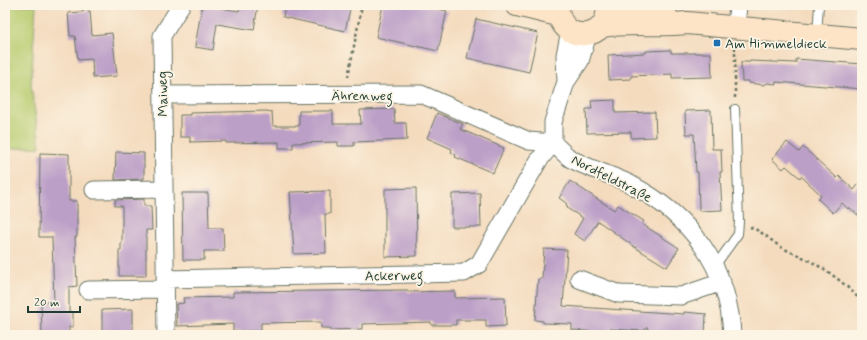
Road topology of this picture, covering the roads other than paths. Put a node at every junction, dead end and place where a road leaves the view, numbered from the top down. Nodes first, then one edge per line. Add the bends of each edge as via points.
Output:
1 (181, 5) edge
2 (517, 5) edge
3 (607, 5) edge
4 (616, 5) edge
5 (738, 5) edge
6 (819, 5) edge
7 (575, 22) edge
8 (687, 22) junction
9 (736, 26) junction
10 (817, 35) junction
11 (862, 39) edge
12 (162, 95) junction
13 (735, 109) road end
14 (553, 144) junction
15 (164, 189) junction
16 (94, 190) dead end
17 (715, 266) junction
18 (579, 279) dead end
19 (722, 282) junction
20 (165, 284) junction
21 (88, 290) dead end
22 (166, 335) edge
23 (732, 335) edge

1 - 12 street, Maiweg via 162,36
2 - 7 street
3 - 7 street via 606,19
4 - 8 street via 669,15
5 - 9 street
6 - 10 lane
7 - 8 street via 668,25
7 - 14 street via 565,55 566,82 553,122
8 - 9 street
9 - 10 street
10 - 11 street
12 - 14 street, Ährenweg via 421,94 529,141
12 - 15 street, Maiweg
13 - 17 lane via 738,234
14 - 17 street, Nordfeldstraße via 570,158 630,184 670,209 702,243
14 - 20 street, Ackerweg via 539,160 480,264 464,274
15 - 16 street
15 - 20 street, Maiweg
17 - 19 street, Nordfeldstraße
18 - 19 street via 619,294 681,296
19 - 23 street, Nordfeldstraße via 728,300
20 - 21 street
20 - 22 street, Maiweg

